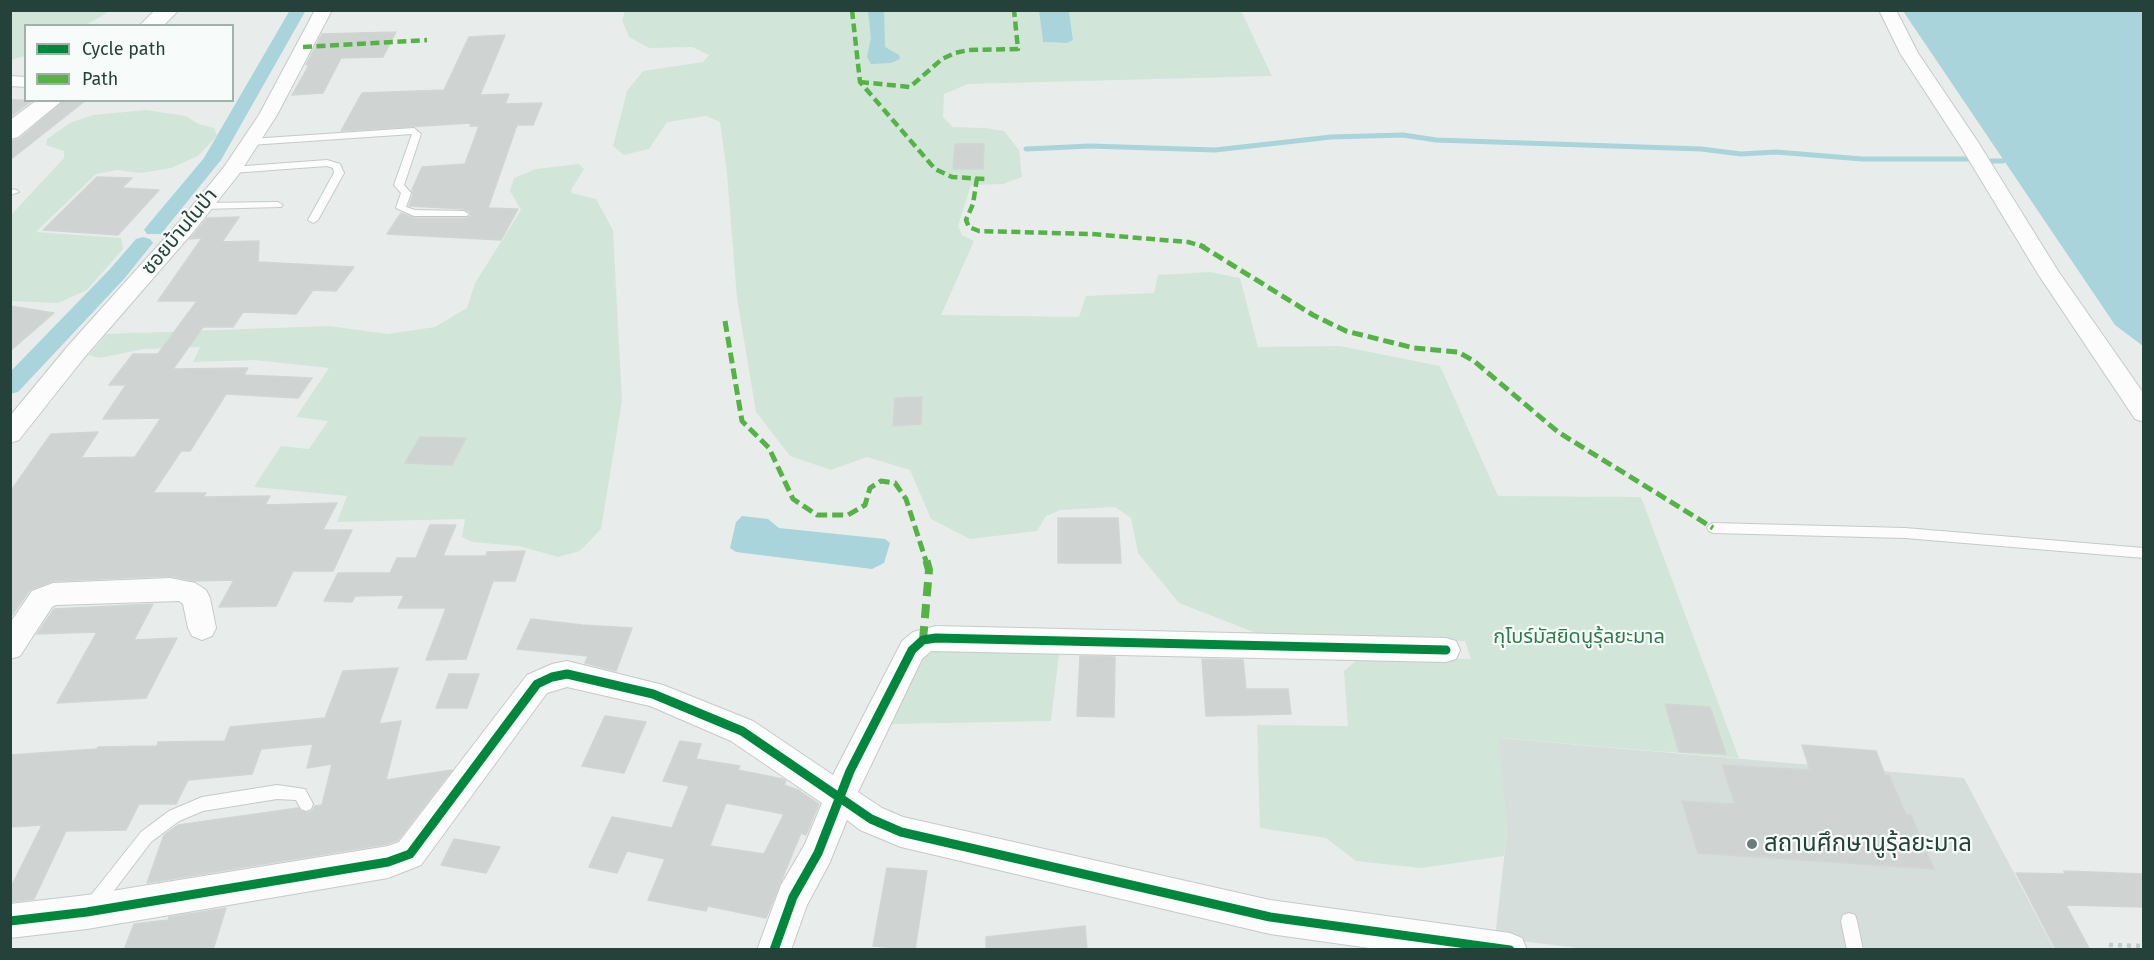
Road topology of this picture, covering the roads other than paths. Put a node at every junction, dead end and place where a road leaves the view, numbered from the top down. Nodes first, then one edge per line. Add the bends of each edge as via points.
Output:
1 (169, 10) edge
2 (324, 10) edge
3 (1887, 10) edge
4 (152, 24) edge
5 (48, 102) edge
6 (10, 132) edge
7 (250, 142) junction
8 (232, 170) junction
9 (278, 205) dead end
10 (203, 207) junction
11 (465, 214) dead end
12 (313, 220) dead end
13 (2144, 413) edge
14 (10, 434) edge
15 (1713, 528) dead end
16 (2144, 553) edge
17 (202, 628) dead end
18 (10, 647) edge
19 (1446, 650) dead end
20 (840, 796) junction
21 (306, 804) dead end
22 (87, 912) junction
23 (10, 921) edge
24 (1849, 921) dead end
25 (1444, 946) edge
26 (774, 950) edge
27 (1510, 950) edge
28 (1855, 950) edge

1 - 4 street
2 - 7 street, ซอยบ้านในป่า
3 - 13 street via 1909,53 2049,274
5 - 6 street
7 - 8 street, ซอยบ้านในป่า
7 - 11 lane via 414,131 417,134 399,185 406,193 401,208 414,213
8 - 10 street, ซอยบ้านในป่า
8 - 12 lane via 327,163 337,166 339,173
9 - 10 lane
10 - 14 street, ซอยบ้านในป่า
15 - 16 lane via 1905,533
17 - 18 street via 196,598 185,591 170,588 52,594 42,599
19 - 20 street via 923,640 912,650
20 - 22 street via 742,731 653,694 567,674 537,684 410,854 388,862
20 - 25 street via 871,819 901,832 1270,917
20 - 26 street via 818,853 793,897
21 - 22 lane via 300,794 277,792 202,804 174,816 146,837
22 - 23 street
24 - 28 lane
25 - 27 street

